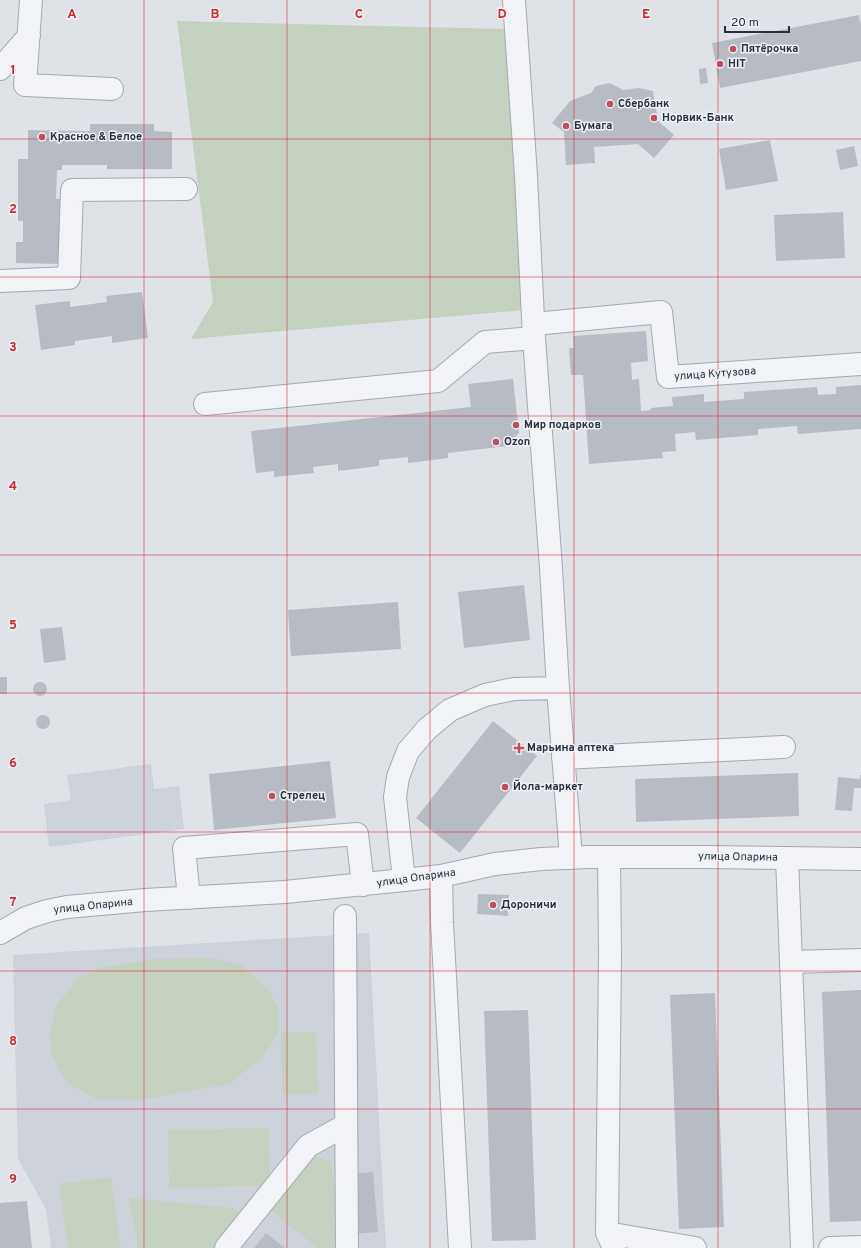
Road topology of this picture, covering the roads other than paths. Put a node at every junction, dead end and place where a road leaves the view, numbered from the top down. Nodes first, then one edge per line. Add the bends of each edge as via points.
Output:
1 (31, 0) edge
2 (514, 0) edge
3 (28, 36) junction
4 (0, 69) edge
5 (112, 89) dead end
6 (186, 189) dead end
7 (0, 282) edge
8 (534, 331) junction
9 (861, 364) edge
10 (205, 404) dead end
11 (558, 688) junction
12 (784, 747) dead end
13 (564, 758) junction
14 (609, 857) junction
15 (570, 858) junction
16 (787, 858) junction
17 (861, 859) edge
18 (441, 876) junction
19 (404, 880) junction
20 (363, 885) junction
21 (189, 898) junction
22 (345, 916) dead end
23 (0, 933) edge
24 (861, 960) edge
25 (791, 962) junction
26 (346, 1125) junction
27 (610, 1241) edge
28 (861, 1247) edge
29 (226, 1248) edge
30 (347, 1248) edge
31 (460, 1248) edge
32 (695, 1248) edge
33 (802, 1248) edge
34 (830, 1248) edge

1 - 3 street
2 - 8 street
3 - 4 street
3 - 5 street via 26,85
6 - 7 street via 72,190 69,278
8 - 9 street, улица Кутузова via 661,312 668,377
8 - 10 street via 485,342 438,381
8 - 11 street
11 - 13 street
11 - 19 street via 514,689 485,695 450,710 427,729 408,751 398,777 395,797
12 - 13 street
13 - 15 street
14 - 15 street, улица Опарина
14 - 16 street, улица Опарина
14 - 27 street
15 - 18 street, улица Опарина via 495,864
16 - 17 street, улица Опарина
16 - 25 street
18 - 19 street, улица Опарина
18 - 31 street
19 - 20 street, улица Опарина
20 - 21 street, улица Опарина
20 - 21 street via 357,834 184,848
21 - 23 street, улица Опарина via 99,904 47,911 26,918
22 - 26 street
24 - 25 street
25 - 33 street
26 - 29 street via 308,1146
26 - 30 street
27 - 32 street
28 - 34 street

